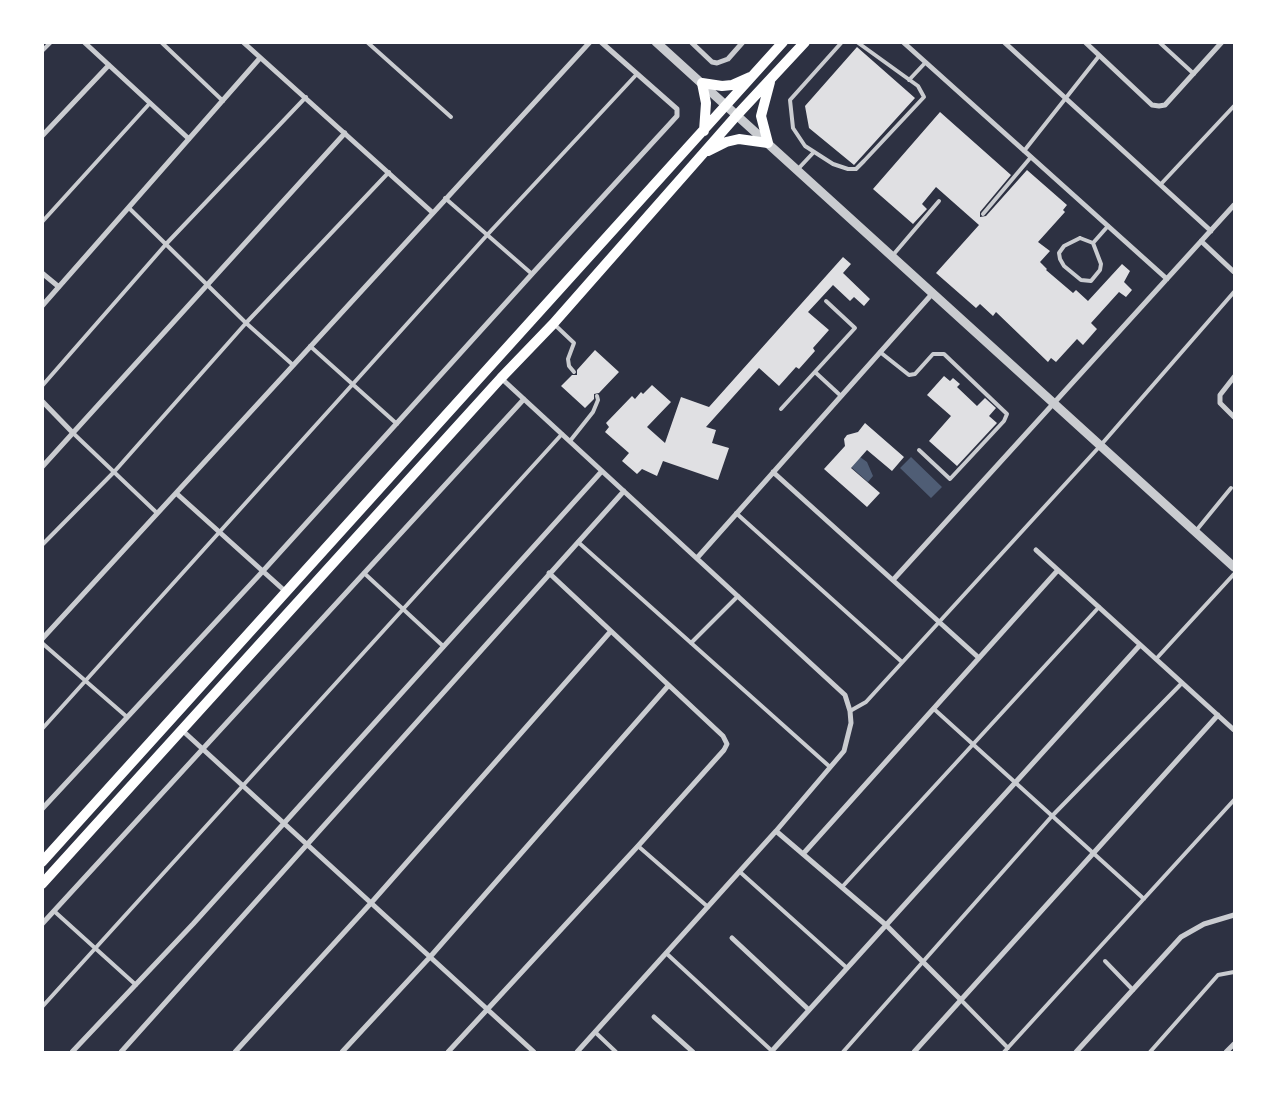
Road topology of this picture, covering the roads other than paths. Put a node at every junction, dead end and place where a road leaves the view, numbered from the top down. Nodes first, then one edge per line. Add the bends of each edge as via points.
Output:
1 (51, 42) edge
2 (84, 42) edge
3 (161, 42) edge
4 (243, 42) edge
5 (367, 42) edge
6 (590, 42) edge
7 (602, 42) edge
8 (656, 42) edge
9 (691, 42) edge
10 (743, 42) edge
11 (783, 42) edge
12 (805, 42) edge
13 (842, 42) edge
14 (857, 42) edge
15 (902, 42) edge
16 (1004, 42) edge
17 (1085, 42) edge
18 (1160, 42) edge
19 (1222, 42) edge
20 (42, 51) edge
21 (1099, 56) junction
22 (260, 58) junction
23 (925, 63) junction
24 (109, 65) junction
25 (1194, 74) junction
26 (636, 75) junction
27 (754, 76) junction
28 (771, 79) junction
29 (909, 80) junction
30 (702, 83) junction
31 (306, 97) junction
32 (1066, 98) junction
33 (223, 101) junction
34 (150, 103) junction
35 (726, 106) junction
36 (1234, 106) edge
37 (737, 115) junction
38 (451, 117) dead end
39 (704, 131) junction
40 (345, 133) junction
41 (42, 136) edge
42 (189, 139) junction
43 (768, 143) junction
44 (1024, 151) junction
45 (813, 153) junction
46 (702, 155) junction
47 (1031, 157) junction
48 (796, 170) junction
49 (389, 172) junction
50 (1161, 184) junction
51 (445, 198) junction
52 (938, 201) dead end
53 (1234, 205) edge
54 (129, 208) junction
55 (433, 213) junction
56 (983, 214) dead end
57 (42, 222) edge
58 (1108, 226) junction
59 (1211, 231) junction
60 (488, 234) junction
61 (1201, 241) junction
62 (167, 243) junction
63 (1093, 243) junction
64 (891, 257) junction
65 (1234, 272) edge
66 (42, 273) edge
67 (532, 274) junction
68 (1167, 278) junction
69 (207, 284) junction
70 (59, 287) junction
71 (1234, 292) edge
72 (932, 294) junction
73 (826, 301) dead end
74 (42, 306) edge
75 (246, 323) junction
76 (553, 324) junction
77 (310, 346) junction
78 (880, 352) junction
79 (292, 365) junction
80 (574, 372) dead end
81 (815, 372) junction
82 (1234, 377) edge
83 (501, 378) junction
84 (353, 385) junction
85 (42, 386) edge
86 (596, 396) dead end
87 (841, 396) junction
88 (524, 399) junction
89 (42, 401) edge
90 (1054, 404) junction
91 (781, 409) dead end
92 (1234, 417) edge
93 (397, 424) junction
94 (73, 433) junction
95 (562, 434) junction
96 (570, 441) junction
97 (1100, 446) junction
98 (919, 450) dead end
99 (42, 467) edge
100 (602, 471) junction
101 (114, 472) junction
102 (773, 472) junction
103 (1231, 488) dead end
104 (624, 491) junction
105 (176, 493) junction
106 (157, 513) junction
107 (736, 513) junction
108 (221, 532) junction
109 (1195, 532) junction
110 (578, 542) junction
111 (42, 545) edge
112 (1036, 550) dead end
113 (697, 558) junction
114 (1234, 567) edge
115 (1058, 570) junction
116 (263, 572) junction
117 (364, 573) junction
118 (549, 573) junction
119 (1234, 574) edge
120 (893, 580) junction
121 (286, 592) junction
122 (738, 596) junction
123 (1099, 607) junction
124 (403, 609) junction
125 (939, 622) junction
126 (611, 631) junction
127 (42, 639) edge
128 (691, 642) junction
129 (42, 644) edge
130 (1140, 645) junction
131 (443, 646) junction
132 (979, 658) junction
133 (1156, 659) junction
134 (902, 662) junction
135 (85, 681) junction
136 (1182, 683) junction
137 (668, 686) junction
138 (934, 708) junction
139 (850, 711) junction
140 (1218, 715) junction
141 (126, 717) junction
142 (42, 729) edge
143 (1234, 730) edge
144 (183, 731) junction
145 (975, 745) junction
146 (203, 749) junction
147 (830, 767) junction
148 (1016, 782) junction
149 (243, 786) junction
150 (1234, 800) edge
151 (42, 809) edge
152 (1052, 816) junction
153 (283, 822) junction
154 (776, 831) junction
155 (306, 843) junction
156 (638, 846) junction
157 (1094, 853) junction
158 (803, 854) junction
159 (42, 862) edge
160 (740, 872) junction
161 (42, 884) edge
162 (843, 886) junction
163 (1144, 899) junction
164 (371, 904) junction
165 (708, 907) junction
166 (54, 911) junction
167 (1234, 916) edge
168 (42, 924) edge
169 (886, 925) junction
170 (732, 938) dead end
171 (95, 948) junction
172 (666, 954) junction
173 (430, 957) junction
174 (1105, 961) dead end
175 (924, 963) junction
176 (848, 968) junction
177 (1234, 972) edge
178 (136, 985) junction
179 (1133, 990) junction
180 (961, 1000) junction
181 (42, 1006) edge
182 (486, 1009) junction
183 (810, 1010) junction
184 (654, 1017) dead end
185 (596, 1032) junction
186 (1234, 1044) edge
187 (1008, 1048) junction
188 (72, 1052) edge
189 (121, 1052) edge
190 (235, 1052) edge
191 (342, 1052) edge
192 (448, 1052) edge
193 (534, 1052) edge
194 (578, 1052) edge
195 (616, 1052) edge
196 (694, 1052) edge
197 (772, 1052) edge
198 (843, 1052) edge
199 (914, 1052) edge
200 (1004, 1052) edge
201 (1076, 1052) edge
202 (1150, 1052) edge
203 (1226, 1052) edge

1 - 20 lane
2 - 24 street
3 - 33 lane
4 - 22 street
5 - 38 lane
6 - 51 street
7 - 26 street
8 - 30 street
9 - 10 street via 717,63 728,59
11 - 27 main road
12 - 28 main road
13 - 45 lane via 790,100 793,128
14 - 29 lane
15 - 23 street
16 - 32 street
17 - 21 street
18 - 25 lane
19 - 25 street
21 - 25 street via 1152,105 1165,105
21 - 32 lane
22 - 31 street
22 - 33 street
23 - 29 lane
23 - 44 street
24 - 34 street
24 - 41 street
26 - 60 lane
26 - 67 street via 677,109 678,116
27 - 30 main road via 732,85
27 - 35 main road
28 - 37 main road
28 - 43 main road via 761,116
29 - 45 lane via 924,97 856,168 848,170
30 - 35 street
30 - 39 main road via 706,103
31 - 40 street
31 - 62 lane
32 - 44 lane
32 - 50 street
33 - 42 street
34 - 42 street
34 - 57 lane
35 - 37 street
35 - 39 main road
36 - 50 lane
37 - 43 street
37 - 46 main road
39 - 121 main road
40 - 49 street
40 - 69 street
42 - 54 street
43 - 46 main road via 739,139
43 - 48 street
44 - 47 street
45 - 48 lane
46 - 76 main road
47 - 56 lane
47 - 58 street
48 - 64 street
49 - 55 street
49 - 75 lane
50 - 59 street
51 - 55 street
51 - 60 lane
52 - 64 lane
53 - 59 street
54 - 62 lane
54 - 70 street
55 - 77 street
58 - 63 lane
58 - 68 street
59 - 61 street
60 - 67 lane
60 - 84 lane
61 - 65 street
61 - 68 street
62 - 69 lane
62 - 85 lane
63 - 63 lane via 1100,270 1091,282 1087,282 1064,266 1059,253 1064,246 1080,238
64 - 72 street
66 - 70 street
67 - 93 street
68 - 90 street
69 - 75 lane
69 - 94 street
70 - 74 street
71 - 97 lane
72 - 78 street
72 - 90 street
73 - 81 lane via 856,328
75 - 79 lane
75 - 101 lane
76 - 80 lane via 574,343 568,359
76 - 83 main road
77 - 79 street
77 - 84 lane
78 - 87 street
78 - 98 lane via 909,376 915,374 933,354 944,354 1007,414 950,478
79 - 105 street
81 - 87 lane
81 - 91 lane
82 - 92 street via 1220,395 1220,403
83 - 88 street
83 - 144 main road
84 - 93 lane
84 - 108 lane
86 - 96 lane via 598,400 593,412
87 - 102 street
88 - 95 street
88 - 117 street
89 - 94 street
90 - 97 street
90 - 120 street
93 - 116 street
94 - 99 street
94 - 101 lane
95 - 96 street
95 - 124 lane
96 - 100 street
97 - 109 street
97 - 125 lane
100 - 104 street
100 - 131 street
101 - 106 lane
101 - 111 lane
102 - 107 street
102 - 120 street
103 - 109 lane
104 - 110 street
104 - 113 street
105 - 106 street
105 - 108 street
106 - 127 street
107 - 113 street
107 - 134 lane
108 - 116 street
108 - 135 lane
109 - 114 street
110 - 118 street
110 - 128 lane
112 - 115 street
113 - 122 street
115 - 123 street
115 - 132 street
116 - 121 street
116 - 141 street
117 - 124 lane
117 - 146 street
118 - 126 street
118 - 155 street
119 - 133 lane
120 - 125 street
121 - 159 main road
122 - 128 lane
122 - 139 street via 845,695
123 - 130 street
123 - 145 lane
124 - 131 lane
124 - 149 lane
125 - 132 street
125 - 134 lane
126 - 137 street
126 - 164 street
128 - 147 lane
129 - 135 lane
130 - 133 street
130 - 148 street
131 - 153 street
132 - 138 street
133 - 136 street
134 - 139 lane via 866,702
135 - 141 lane
135 - 142 lane
136 - 140 street
136 - 152 lane
137 - 156 street via 723,736 727,744
137 - 173 street
138 - 145 lane
138 - 158 street
139 - 147 street via 851,723 844,751
140 - 143 street
140 - 157 street
141 - 151 street
144 - 146 street
144 - 161 main road
145 - 148 lane
145 - 162 lane
146 - 149 street
146 - 166 street
147 - 154 street
148 - 152 lane
148 - 169 street
149 - 153 street
149 - 171 lane
150 - 163 lane
152 - 157 lane
152 - 175 lane
153 - 155 street
153 - 178 street
154 - 158 street
154 - 160 street
155 - 164 street
155 - 189 street
156 - 165 lane
156 - 182 street
157 - 163 lane
157 - 180 street
158 - 162 street
160 - 165 street
160 - 176 lane
162 - 169 street
163 - 187 lane
164 - 173 street
164 - 190 street
165 - 172 street
166 - 168 street
166 - 171 lane
167 - 179 street via 1204,924 1181,936
169 - 175 street
169 - 176 street
170 - 183 street
171 - 178 lane
171 - 181 lane
172 - 185 street
172 - 197 lane
173 - 182 street
173 - 191 street
174 - 179 lane
175 - 180 street
175 - 198 lane
176 - 183 street
177 - 202 lane via 1218,975
178 - 188 street
179 - 201 street
180 - 187 lane
180 - 199 street
182 - 192 street
182 - 193 street
183 - 197 street
184 - 196 street
185 - 194 street
185 - 195 lane
186 - 203 street
187 - 200 lane

